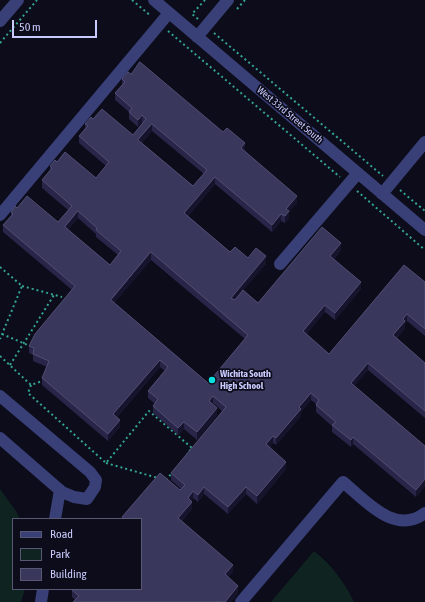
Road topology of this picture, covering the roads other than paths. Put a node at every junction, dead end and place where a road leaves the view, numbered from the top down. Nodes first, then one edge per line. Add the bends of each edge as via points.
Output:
1 (18, 0) edge
2 (154, 0) edge
3 (228, 0) edge
4 (169, 13) junction
5 (0, 20) edge
6 (197, 37) junction
7 (425, 142) edge
8 (358, 173) junction
9 (382, 194) junction
10 (0, 215) edge
11 (425, 230) edge
12 (280, 264) dead end
13 (0, 396) edge
14 (0, 438) edge
15 (60, 490) junction
16 (425, 513) edge
17 (55, 518) edge
18 (43, 590) edge
19 (41, 602) edge
20 (241, 602) edge

1 - 5 street
2 - 4 street, West 33rd Street South
3 - 6 street
4 - 6 street, West 33rd Street South
4 - 10 street
6 - 8 street, West 33rd Street South
7 - 9 street
8 - 9 street, West 33rd Street South
8 - 12 street
9 - 11 street, West 33rd Street South
13 - 15 street via 90,472 96,480 95,487 87,499 74,497
14 - 15 street
15 - 17 street
16 - 20 street via 405,521 390,518 381,514 343,482
18 - 19 street

